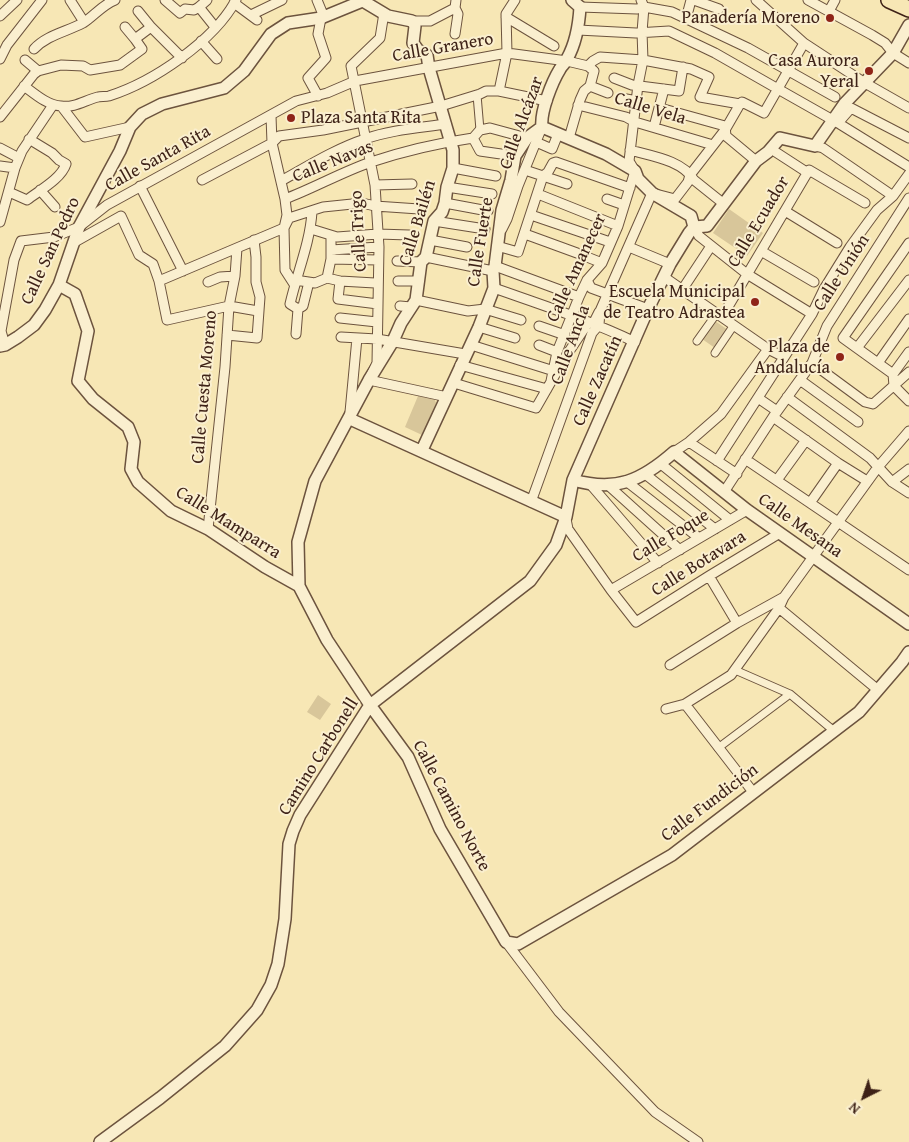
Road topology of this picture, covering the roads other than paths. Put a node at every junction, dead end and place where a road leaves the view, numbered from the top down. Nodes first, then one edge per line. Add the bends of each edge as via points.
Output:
1 (17, 0) edge
2 (42, 0) edge
3 (70, 0) edge
4 (115, 0) edge
5 (166, 0) edge
6 (207, 0) edge
7 (282, 0) edge
8 (317, 0) edge
9 (364, 0) edge
10 (515, 0) edge
11 (692, 0) edge
12 (756, 0) edge
13 (808, 0) edge
14 (835, 0) edge
15 (889, 0) edge
16 (235, 2) edge
17 (644, 2) edge
18 (576, 3) edge
19 (455, 4) edge
20 (200, 7) junction
21 (719, 9) dead end
22 (909, 9) edge
23 (138, 11) dead end
24 (829, 11) junction
25 (384, 13) junction
26 (0, 16) edge
27 (323, 17) junction
28 (506, 17) junction
29 (686, 19) junction
30 (412, 21) junction
31 (84, 22) junction
32 (909, 25) edge
33 (126, 27) dead end
34 (151, 27) junction
35 (215, 27) junction
36 (578, 30) junction
37 (642, 32) junction
38 (455, 34) dead end
39 (135, 39) junction
40 (202, 41) junction
41 (804, 44) junction
42 (554, 46) dead end
43 (34, 49) dead end
44 (893, 52) junction
45 (507, 53) junction
46 (182, 58) junction
47 (0, 59) edge
48 (217, 59) dead end
49 (25, 60) dead end
50 (643, 60) junction
51 (567, 61) junction
52 (909, 63) edge
53 (588, 66) junction
54 (683, 67) junction
55 (429, 68) junction
56 (789, 70) junction
57 (38, 71) junction
58 (614, 78) dead end
59 (355, 82) junction
60 (865, 83) junction
61 (638, 85) junction
62 (24, 86) junction
63 (590, 86) junction
64 (664, 89) junction
65 (778, 89) junction
66 (499, 91) junction
67 (608, 93) dead end
68 (322, 94) junction
69 (477, 96) junction
70 (834, 97) dead end
71 (621, 98) dead end
72 (637, 100) junction
73 (547, 101) junction
74 (740, 104) junction
75 (52, 105) junction
76 (578, 105) junction
77 (441, 106) junction
78 (62, 107) junction
79 (660, 108) junction
80 (909, 108) edge
81 (270, 116) junction
82 (0, 118) edge
83 (363, 121) junction
84 (835, 121) junction
85 (635, 122) junction
86 (446, 124) junction
87 (130, 127) junction
88 (542, 127) junction
89 (654, 127) junction
90 (480, 130) junction
91 (725, 130) junction
92 (564, 136) junction
93 (473, 138) junction
94 (909, 138) edge
95 (29, 139) junction
96 (364, 139) junction
97 (532, 140) junction
98 (451, 141) junction
99 (272, 143) junction
100 (713, 145) junction
101 (815, 146) junction
102 (0, 148) edge
103 (771, 149) junction
104 (630, 150) junction
105 (515, 156) junction
106 (19, 158) junction
107 (756, 161) junction
108 (370, 163) junction
109 (0, 166) edge
110 (909, 167) edge
111 (15, 168) junction
112 (453, 168) junction
113 (525, 170) junction
114 (635, 171) junction
115 (808, 171) junction
116 (909, 174) edge
117 (690, 175) junction
118 (496, 176) dead end
119 (543, 176) junction
120 (202, 180) dead end
121 (281, 180) junction
122 (412, 184) dead end
123 (567, 184) dead end
124 (375, 185) junction
125 (140, 186) junction
126 (447, 187) junction
127 (630, 188) junction
128 (40, 190) junction
129 (9, 192) junction
130 (652, 193) junction
131 (492, 194) dead end
132 (538, 194) junction
133 (893, 196) junction
134 (909, 198) edge
135 (285, 199) junction
136 (607, 199) dead end
137 (445, 203) junction
138 (865, 203) dead end
139 (724, 204) junction
140 (624, 205) junction
141 (375, 206) junction
142 (55, 207) dead end
143 (419, 209) dead end
144 (488, 211) dead end
145 (785, 211) junction
146 (312, 212) junction
147 (532, 215) junction
148 (1, 216) edge
149 (434, 221) junction
150 (618, 226) junction
151 (79, 227) junction
152 (694, 227) junction
153 (284, 228) junction
154 (311, 229) junction
155 (485, 230) dead end
156 (499, 233) junction
157 (378, 234) junction
158 (525, 234) junction
159 (408, 235) dead end
160 (331, 236) junction
161 (254, 240) junction
162 (430, 240) junction
163 (610, 242) junction
164 (73, 243) junction
165 (837, 243) dead end
166 (909, 243) edge
167 (497, 246) junction
168 (629, 246) junction
169 (711, 246) junction
170 (379, 247) junction
171 (467, 247) dead end
172 (237, 248) junction
173 (761, 251) junction
174 (577, 253) dead end
175 (331, 255) junction
176 (587, 257) dead end
177 (378, 260) junction
178 (423, 260) junction
179 (396, 261) dead end
180 (602, 263) junction
181 (670, 264) junction
182 (494, 269) junction
183 (183, 271) junction
184 (747, 274) junction
185 (234, 276) junction
186 (327, 278) junction
187 (664, 278) junction
188 (378, 280) junction
189 (586, 280) junction
190 (909, 280) edge
191 (159, 281) junction
192 (340, 281) junction
193 (398, 281) dead end
194 (419, 281) junction
195 (208, 282) dead end
196 (295, 282) junction
197 (309, 282) junction
198 (814, 282) dead end
199 (59, 285) junction
200 (494, 288) junction
201 (682, 290) junction
202 (608, 294) junction
203 (579, 297) junction
204 (378, 304) junction
205 (409, 304) junction
206 (229, 306) junction
207 (298, 309) junction
208 (485, 309) junction
209 (648, 309) junction
210 (258, 311) junction
211 (600, 311) junction
212 (812, 314) junction
213 (719, 315) junction
214 (572, 316) junction
215 (340, 318) dead end
216 (909, 319) edge
217 (521, 320) dead end
218 (377, 322) junction
219 (588, 323) junction
220 (599, 325) junction
221 (734, 325) junction
222 (479, 326) junction
223 (539, 326) dead end
224 (296, 334) dead end
225 (226, 335) junction
226 (565, 335) junction
227 (341, 337) dead end
228 (357, 338) junction
229 (516, 338) dead end
230 (377, 339) junction
231 (697, 341) dead end
232 (393, 342) junction
233 (634, 342) junction
234 (538, 345) dead end
235 (3, 346) edge
236 (857, 348) junction
237 (768, 349) junction
238 (557, 352) junction
239 (909, 352) edge
240 (715, 353) dead end
241 (465, 355) junction
242 (784, 357) junction
243 (812, 363) junction
244 (878, 363) junction
245 (554, 371) junction
246 (909, 372) edge
247 (893, 374) junction
248 (370, 380) junction
249 (800, 380) junction
250 (454, 383) junction
251 (549, 385) junction
252 (894, 386) junction
253 (447, 397) junction
254 (787, 397) junction
255 (758, 398) junction
256 (909, 401) edge
257 (775, 414) junction
258 (350, 419) junction
259 (858, 422) dead end
260 (909, 432) edge
261 (806, 440) junction
262 (689, 442) junction
263 (422, 450) junction
264 (674, 452) junction
265 (745, 459) junction
266 (717, 462) junction
267 (838, 463) junction
268 (661, 464) junction
269 (878, 467) junction
270 (909, 469) edge
271 (645, 474) junction
272 (737, 474) junction
273 (573, 480) junction
274 (777, 480) junction
275 (626, 481) junction
276 (867, 481) junction
277 (892, 482) junction
278 (591, 485) junction
279 (609, 486) junction
280 (724, 492) junction
281 (909, 493) edge
282 (531, 502) junction
283 (810, 504) junction
284 (747, 510) junction
285 (566, 517) junction
286 (730, 520) junction
287 (838, 521) junction
288 (208, 529) junction
289 (715, 529) junction
290 (780, 533) junction
291 (699, 538) junction
292 (680, 550) junction
293 (813, 556) junction
294 (658, 563) junction
295 (909, 570) edge
296 (709, 576) junction
297 (299, 586) junction
298 (611, 590) junction
299 (784, 597) junction
300 (779, 608) junction
301 (737, 623) junction
302 (909, 624) edge
303 (909, 652) edge
304 (670, 665) dead end
305 (906, 665) edge
306 (735, 670) junction
307 (878, 690) junction
308 (790, 694) junction
309 (685, 704) junction
310 (370, 705) junction
311 (666, 710) dead end
312 (834, 731) junction
313 (718, 748) junction
314 (752, 792) junction
315 (506, 942) junction
316 (100, 1142) edge
317 (698, 1142) edge

1 - 26 street
2 - 47 street
3 - 31 street
4 - 31 street
5 - 20 street via 180,13 185,8 194,10
6 - 20 street
7 - 16 street via 254,18
8 - 27 street
9 - 25 street
9 - 27 street
10 - 28 street
11 - 21 street
11 - 29 street
12 - 41 street
13 - 24 street
14 - 24 street
15 - 22 highway
16 - 35 street
17 - 18 street via 637,9
17 - 29 street
17 - 37 street, Calle Amanecer
18 - 36 street, Calle Alcázar
19 - 30 street via 430,21
19 - 38 street via 458,14
20 - 35 street
23 - 34 street
24 - 44 street via 885,43
25 - 30 street
25 - 59 street, Calle Trigo via 380,38 351,66
27 - 68 street via 318,34 326,58 308,78
27 - 87 street via 288,23 271,34 244,71 224,88 162,104 142,114
28 - 42 street
28 - 45 street
29 - 56 street
30 - 55 street, Calle Bailén via 415,26 413,43 427,54
31 - 43 street via 42,40
32 - 44 street
33 - 39 street
34 - 39 street
34 - 46 street
35 - 40 street
36 - 37 street
36 - 51 street, Calle Alcázar
37 - 50 street, Calle Amanecer
37 - 65 street via 669,31
39 - 57 street via 142,49 120,65 90,70 61,64
40 - 46 street
40 - 48 street
41 - 56 street
41 - 60 street
44 - 52 street
44 - 60 street
45 - 51 street, Calle Granero
45 - 55 street, Calle Granero
45 - 66 street
46 - 78 street via 148,79 108,96
49 - 57 street
50 - 53 street via 600,57
50 - 54 street
50 - 61 street, Calle Amanecer
51 - 53 street, Calle Granero
51 - 73 street, Calle Alcázar via 560,68
53 - 63 street via 594,71
54 - 64 street via 679,92
54 - 74 street via 709,76 700,98
55 - 59 street, Calle Granero
55 - 77 street, Calle Bailén
56 - 65 street
56 - 70 street
57 - 62 street
58 - 61 street
59 - 68 street, Calle Granero
59 - 83 street, Calle Trigo
60 - 80 street
60 - 84 street via 845,103
61 - 64 street
61 - 72 street, Calle Amanecer
62 - 75 street
62 - 82 street
63 - 67 street
63 - 76 street
64 - 79 street
65 - 74 street via 764,114 742,102
65 - 84 street
66 - 69 street via 486,91
66 - 73 street
68 - 81 street, Calle Santa Rita via 296,101
69 - 77 street
69 - 90 street
71 - 72 street
72 - 85 street, Calle Amanecer
73 - 88 street, Calle Alcázar
74 - 91 street
75 - 78 street
75 - 95 street
76 - 85 street, Calle Vela
76 - 92 street
77 - 83 street
77 - 86 street, Calle Bailén
78 - 87 street via 85,137
79 - 89 street
79 - 91 street via 725,126
81 - 99 street
81 - 125 street, Calle Santa Rita
83 - 96 street, Calle Trigo
83 - 99 street via 279,136
84 - 94 street via 850,108
84 - 101 street
84 - 110 street
85 - 89 street, Calle Vela
85 - 104 street, Calle Amanecer
86 - 96 street via 388,132
86 - 98 street, Calle Bailén
87 - 151 street, Calle San Pedro
88 - 92 street
88 - 97 street, Calle Fuerte
89 - 100 street, Calle Vela
90 - 93 street
90 - 97 street via 490,128
91 - 100 street
91 - 107 street via 726,136
92 - 97 street via 552,149
92 - 114 street
93 - 98 street, Calle Navas
93 - 105 street via 480,151
95 - 106 street
95 - 128 street via 66,164 60,174
96 - 108 street, Calle Trigo
96 - 121 street
97 - 105 street, Calle Fuerte
97 - 113 street, Calle Alcázar
98 - 108 street, Calle Navas
98 - 112 street, Calle Bailén
99 - 120 street
99 - 121 street
100 - 117 street
101 - 103 street, Calle Zacatín via 780,138
101 - 133 street via 823,148
102 - 106 street
103 - 107 street, Calle Zacatín
103 - 115 street
104 - 114 street, Calle Amanecer via 630,161
104 - 117 street via 672,162
105 - 156 street, Calle Fuerte
106 - 111 street
107 - 139 street, Calle Zacatín
108 - 124 street, Calle Trigo
108 - 135 street, Calle Navas
109 - 111 street
111 - 129 street
112 - 118 street
112 - 126 street, Calle Bailén
113 - 119 street
113 - 156 street, Calle Alcázar
114 - 127 street, Calle Amanecer
114 - 130 street, Calle Amanecer via 638,179
115 - 138 street
115 - 145 street, Calle Ecuador
116 - 133 street
117 - 130 street via 675,199
117 - 139 street
119 - 123 street
119 - 127 street via 556,162
119 - 132 street
121 - 135 street
122 - 124 street
124 - 141 street, Calle Trigo
125 - 151 street, Calle Santa Rita via 107,205
125 - 183 street
126 - 131 street
126 - 137 street, Calle Bailén
127 - 140 street, Calle Amanecer
128 - 129 street via 27,200
128 - 142 street
129 - 148 street
130 - 152 street, Calle Amanecer via 691,216
130 - 168 street, Calle Ancla
132 - 147 street
132 - 150 street
133 - 212 street via 877,210 850,247
134 - 243 street, Calle Unión via 827,326
135 - 153 street via 287,215
136 - 140 street
137 - 144 street
137 - 149 street, Calle Bailén
139 - 152 street, Calle Zacatín via 707,226
140 - 150 street, Calle Amanecer
141 - 143 street
141 - 146 street via 362,203 323,207
141 - 157 street, Calle Trigo
145 - 165 street
145 - 173 street, Calle Ecuador
146 - 153 street via 289,218
146 - 154 street
147 - 158 street
147 - 163 street
149 - 155 street
149 - 162 street, Calle Bailén
150 - 163 street, Calle Amanecer
151 - 164 street, Calle San Pedro
151 - 235 street, Calle Santa Rita via 54,237 21,241 14,260 1,331
152 - 169 street
152 - 181 street, Calle Zacatín
153 - 161 street
153 - 196 street via 285,270
154 - 160 street
154 - 196 street
156 - 167 street, Calle Fuerte
157 - 159 street
157 - 160 street
157 - 170 street, Calle Trigo
158 - 167 street via 518,252
158 - 174 street
160 - 175 street
161 - 172 street
161 - 210 street via 260,298
162 - 171 street
162 - 178 street, Calle Bailén
163 - 180 street, Calle Amanecer
164 - 191 street via 122,216 139,255 153,264
164 - 199 street, Calle San Pedro
166 - 236 street via 843,338
167 - 182 street, Calle Fuerte
168 - 181 street
168 - 202 street, Calle Ancla
169 - 184 street
169 - 201 street
170 - 175 street
170 - 177 street, Calle Trigo
172 - 183 street
172 - 185 street, Calle Cuesta Moreno
173 - 184 street, Calle Ecuador
173 - 198 street
175 - 177 street
175 - 186 street
176 - 180 street
177 - 188 street, Calle Trigo
178 - 179 street
178 - 182 street
178 - 194 street, Calle Bailén
180 - 189 street, Calle Amanecer
181 - 187 street, Calle Zacatín
182 - 200 street, Calle Fuerte
182 - 203 street
183 - 191 street
184 - 212 street
184 - 213 street, Calle Ecuador
185 - 195 street via 220,276
185 - 206 street, Calle Cuesta Moreno
186 - 192 street
186 - 197 street
187 - 201 street
187 - 209 street, Calle Zacatín
188 - 192 street via 375,283
188 - 204 street, Calle Trigo
189 - 202 street via 590,288
189 - 203 street, Calle Amanecer
190 - 236 street
191 - 206 street via 167,320
192 - 204 street via 338,299
193 - 194 street
194 - 205 street, Calle Bailén
196 - 197 street
196 - 207 street via 290,304
197 - 207 street via 303,306
199 - 235 street, Calle San Pedro via 34,325
199 - 288 street, Calle Mamparra via 75,294 88,330 78,382 93,399 128,427 134,442 131,470 138,482 172,511
200 - 208 street, Calle Fuerte
200 - 214 street
201 - 213 street
202 - 209 street
202 - 211 street, Calle Ancla
203 - 214 street, Calle Amanecer
204 - 218 street, Calle Trigo
205 - 208 street via 468,311
205 - 232 street, Calle Bailén via 397,323
206 - 210 street
206 - 225 street, Calle Cuesta Moreno
207 - 224 street
208 - 217 street
208 - 222 street, Calle Fuerte
209 - 233 street, Calle Zacatín
210 - 225 street via 257,338
211 - 219 street via 594,322
211 - 220 street, Calle Ancla
212 - 242 street
213 - 221 street
213 - 231 street
214 - 219 street
214 - 226 street, Calle Amanecer
215 - 218 street
216 - 244 street
218 - 230 street, Calle Trigo
219 - 220 street
219 - 251 street
220 - 233 street
220 - 282 street, Calle Ancla via 592,333
221 - 237 street
221 - 240 street
222 - 229 street
222 - 241 street, Calle Fuerte
223 - 226 street
225 - 288 street, Calle Cuesta Moreno
226 - 238 street, Calle Amanecer
227 - 228 street
228 - 230 street
228 - 258 street
230 - 232 street
230 - 248 street, Calle Trigo via 377,363
232 - 241 street
232 - 248 street, Calle Bailén
233 - 273 street, Calle Zacatín
234 - 238 street
236 - 244 street
237 - 242 street
237 - 262 street via 721,414
238 - 245 street, Calle Amanecer
239 - 247 street
241 - 245 street
241 - 250 street, Calle Fuerte
241 - 251 street
242 - 255 street
243 - 249 street, Calle Unión
243 - 252 street via 865,402 873,404
244 - 247 street
245 - 251 street, Calle Amanecer
246 - 252 street
247 - 252 street
248 - 253 street
248 - 258 street
249 - 254 street, Calle Unión
249 - 259 street
250 - 251 street via 536,408
250 - 253 street, Calle Fuerte
252 - 256 street
253 - 263 street, Calle Fuerte
254 - 257 street, Calle Unión
254 - 269 street
255 - 257 street
255 - 266 street
257 - 261 street
257 - 265 street, Calle Unión
258 - 263 street
258 - 297 street via 316,481 298,542
260 - 269 street
261 - 267 street
261 - 274 street
262 - 264 street
262 - 266 street
263 - 282 street
264 - 268 street
264 - 280 street, Calle Mesana
265 - 272 street, Calle Unión
265 - 274 street
266 - 272 street
267 - 276 street
267 - 283 street
268 - 271 street
268 - 286 street
269 - 276 street
269 - 277 street
270 - 277 street
271 - 275 street
271 - 289 street
272 - 280 street, Calle Unión
273 - 278 street
273 - 285 street, Calle Zacatín
274 - 283 street
275 - 279 street
275 - 291 street
276 - 287 street
277 - 281 street
278 - 279 street
278 - 294 street
279 - 292 street
280 - 284 street, Calle Mesana
282 - 285 street
283 - 287 street
284 - 286 street, Calle Foque
284 - 290 street, Calle Mesana
285 - 298 street via 568,529
285 - 310 street, Camino Carbonell via 556,545 530,581
286 - 289 street, Calle Foque
287 - 293 street
287 - 295 street
288 - 297 street, Calle Mamparra
289 - 291 street, Calle Foque
290 - 293 street, Calle Mesana
290 - 296 street, Calle Botavara
291 - 292 street, Calle Foque
292 - 294 street, Calle Foque
293 - 299 street
293 - 302 street, Calle Mesana
294 - 298 street, Calle Foque
296 - 298 street, Calle Botavara via 636,622
296 - 301 street
297 - 310 street, Calle Camino Norte via 327,640
299 - 300 street
299 - 301 street
300 - 306 street
300 - 307 street
301 - 304 street
303 - 305 street, Calle Fundición
305 - 307 street, Calle Fundición
306 - 308 street
306 - 309 street
307 - 312 street, Calle Fundición via 859,712
308 - 312 street
308 - 313 street
309 - 311 street
309 - 313 street
310 - 315 street, Calle Camino Norte via 408,757 440,829
310 - 316 street, Camino Carbonell via 293,831 289,844 285,919 278,964 257,1010 225,1046
312 - 314 street, Calle Fundición
313 - 314 street
314 - 315 street, Calle Fundición via 672,855 518,944
315 - 317 street via 559,1012 654,1112

